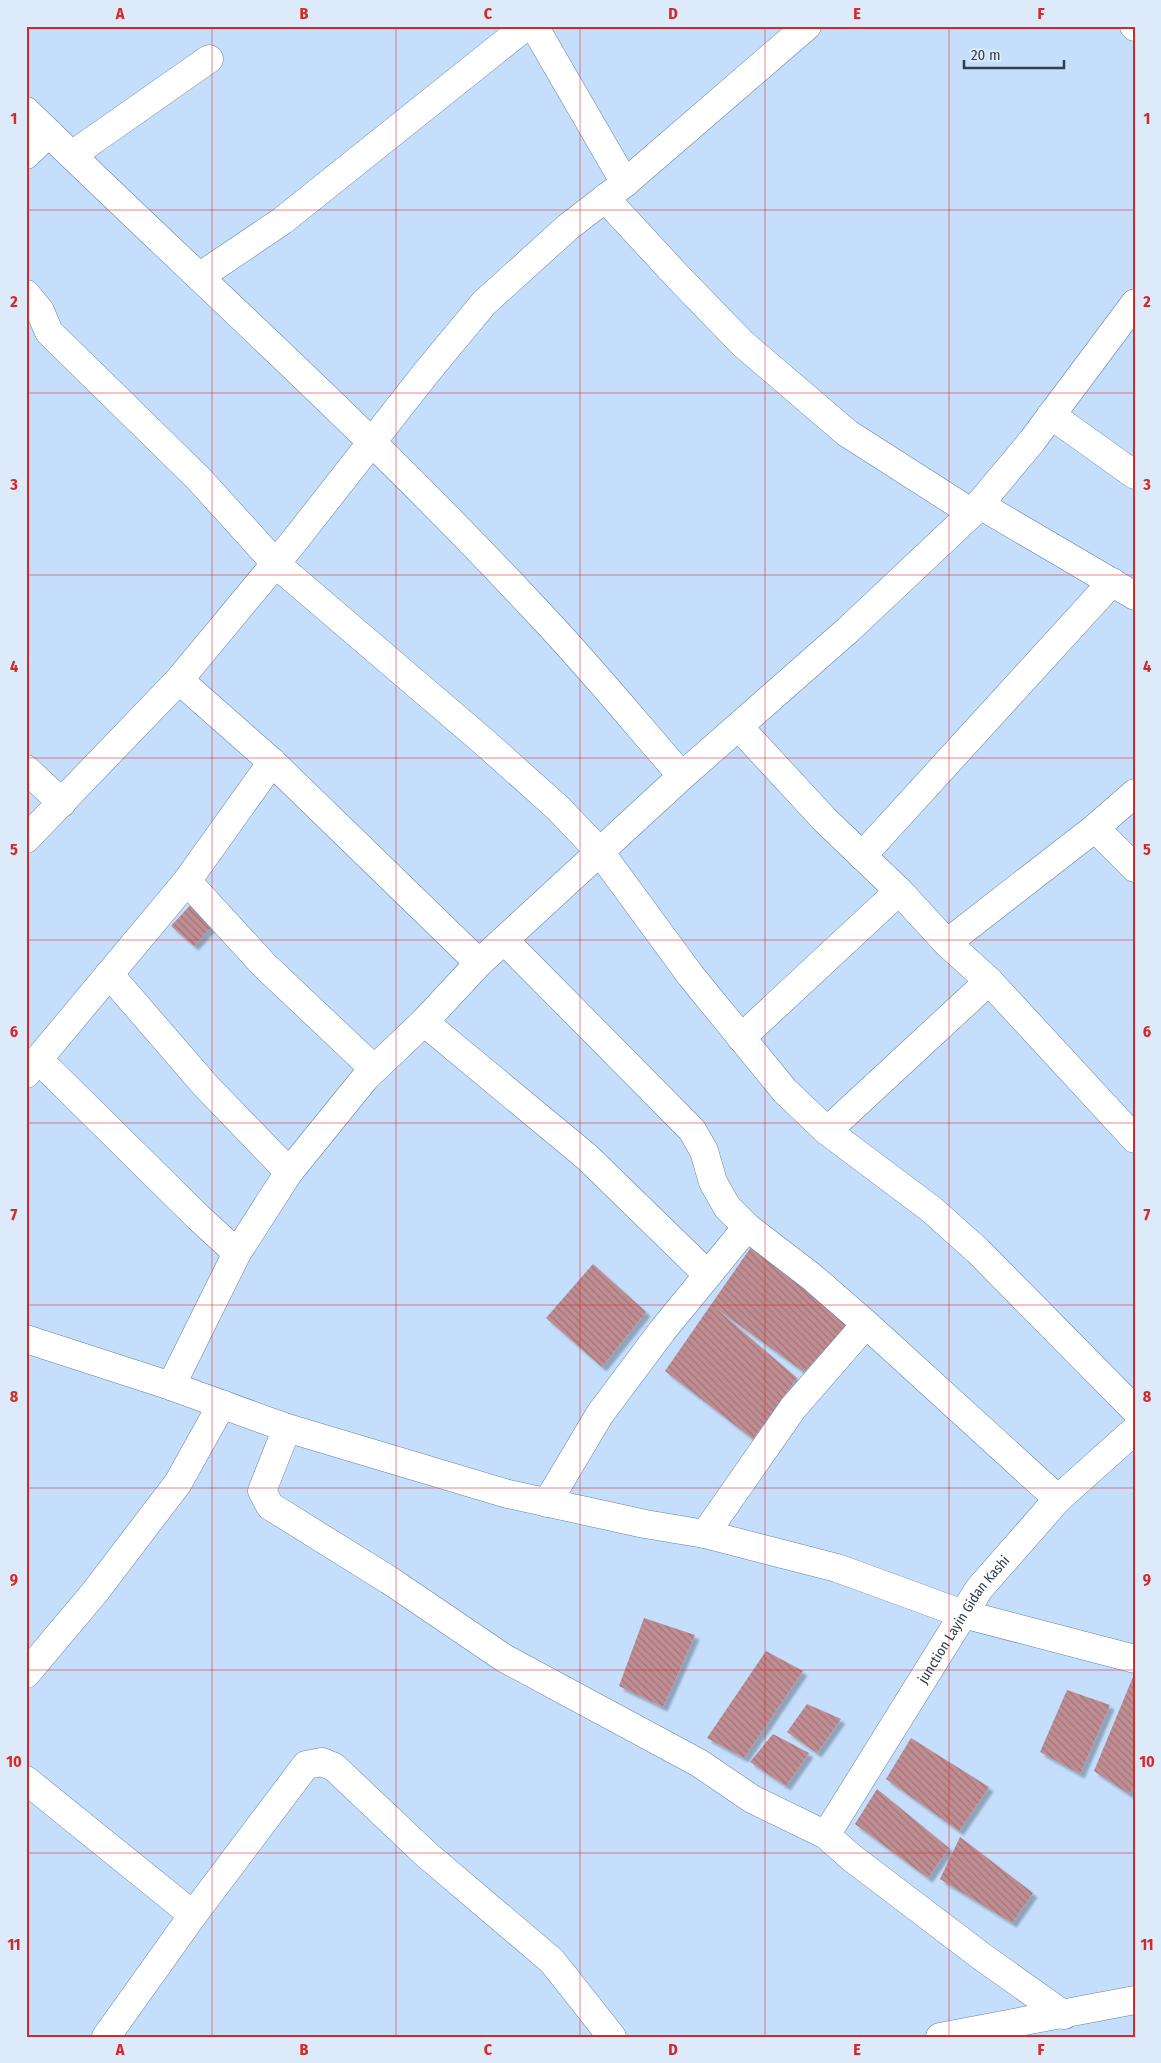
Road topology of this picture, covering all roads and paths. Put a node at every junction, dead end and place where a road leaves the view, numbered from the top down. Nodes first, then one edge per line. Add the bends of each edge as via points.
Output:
1 (526, 26) edge
2 (534, 26) edge
3 (807, 26) edge
4 (209, 60) dead end
5 (26, 111) edge
6 (49, 133) junction
7 (26, 155) edge
8 (72, 155) junction
9 (615, 190) junction
10 (199, 277) junction
11 (26, 294) edge
12 (1135, 303) edge
13 (1051, 415) junction
14 (372, 443) junction
15 (1135, 475) edge
16 (976, 509) junction
17 (276, 564) junction
18 (1112, 582) junction
19 (1135, 596) edge
20 (179, 680) junction
21 (739, 727) junction
22 (272, 762) junction
23 (26, 769) edge
24 (682, 776) junction
25 (1135, 793) edge
26 (62, 803) junction
27 (1095, 828) junction
28 (26, 839) edge
29 (600, 852) junction
30 (862, 856) junction
31 (1135, 868) edge
32 (187, 881) junction
33 (899, 891) junction
34 (504, 940) junction
35 (947, 943) junction
36 (479, 963) junction
37 (109, 974) junction
38 (988, 981) junction
39 (424, 1022) junction
40 (742, 1038) junction
41 (32, 1066) edge
42 (374, 1069) junction
43 (827, 1131) junction
44 (1135, 1139) edge
45 (289, 1172) junction
46 (746, 1227) junction
47 (237, 1253) junction
48 (708, 1275) junction
49 (866, 1324) junction
50 (26, 1339) edge
51 (171, 1386) junction
52 (222, 1404) junction
53 (1135, 1410) edge
54 (287, 1428) junction
55 (1135, 1430) edge
56 (1058, 1499) junction
57 (547, 1503) junction
58 (705, 1534) junction
59 (963, 1614) junction
60 (31, 1656) edge
61 (1135, 1659) edge
62 (26, 1780) edge
63 (826, 1835) junction
64 (193, 1915) junction
65 (1135, 2000) edge
66 (1064, 2015) junction
67 (106, 2037) edge
68 (612, 2037) edge
69 (940, 2037) edge

1 - 10 street via 282,221
2 - 9 street
3 - 9 street
4 - 8 street
5 - 6 street
6 - 7 street
6 - 8 street
8 - 10 street
9 - 14 street via 568,227 484,303
9 - 16 street via 678,277 743,344 839,427
10 - 14 street
11 - 17 street via 40,311 49,332 199,479
12 - 13 street
13 - 15 street
13 - 16 street
14 - 17 street
14 - 24 street via 534,607
16 - 18 street
16 - 21 street
17 - 20 street
17 - 29 street via 483,740 558,808
18 - 19 street
18 - 30 street
20 - 22 street
20 - 26 street
21 - 24 street
21 - 30 street
22 - 32 street
22 - 36 street
23 - 26 street
24 - 29 street
25 - 27 street
26 - 28 street
27 - 31 street
27 - 35 street
29 - 34 street
29 - 40 street via 691,976
30 - 33 street
32 - 37 street
32 - 42 street via 264,965
33 - 35 street
33 - 40 street
34 - 36 street
34 - 46 street via 692,1130 704,1151 713,1182 727,1207
35 - 38 street
36 - 39 street
37 - 41 street
37 - 45 street via 205,1085
38 - 43 street
38 - 44 street
39 - 42 street
39 - 48 street via 587,1157
40 - 43 street via 785,1091
41 - 47 street
42 - 45 street
43 - 53 street via 931,1209 978,1251
45 - 47 street
46 - 48 street
46 - 49 street via 812,1277
47 - 51 street
48 - 57 street via 600,1414
49 - 56 street
49 - 58 street via 793,1408
50 - 51 street
51 - 52 street
52 - 54 street
52 - 60 street via 178,1483 96,1592
54 - 57 street
54 - 63 street via 262,1491 270,1506 389,1580 504,1658 698,1763 752,1798
55 - 56 street, junction Layin Gidan Kashi
56 - 59 street, junction Layin Gidan Kashi via 979,1588
57 - 58 street
58 - 59 street via 837,1568
59 - 61 street
59 - 63 street, junction Layin Gidan Kashi
62 - 64 street
63 - 66 street via 966,1945
64 - 67 street
64 - 68 street via 306,1765 322,1762 334,1767 427,1855 552,1961
65 - 66 street
66 - 69 street

